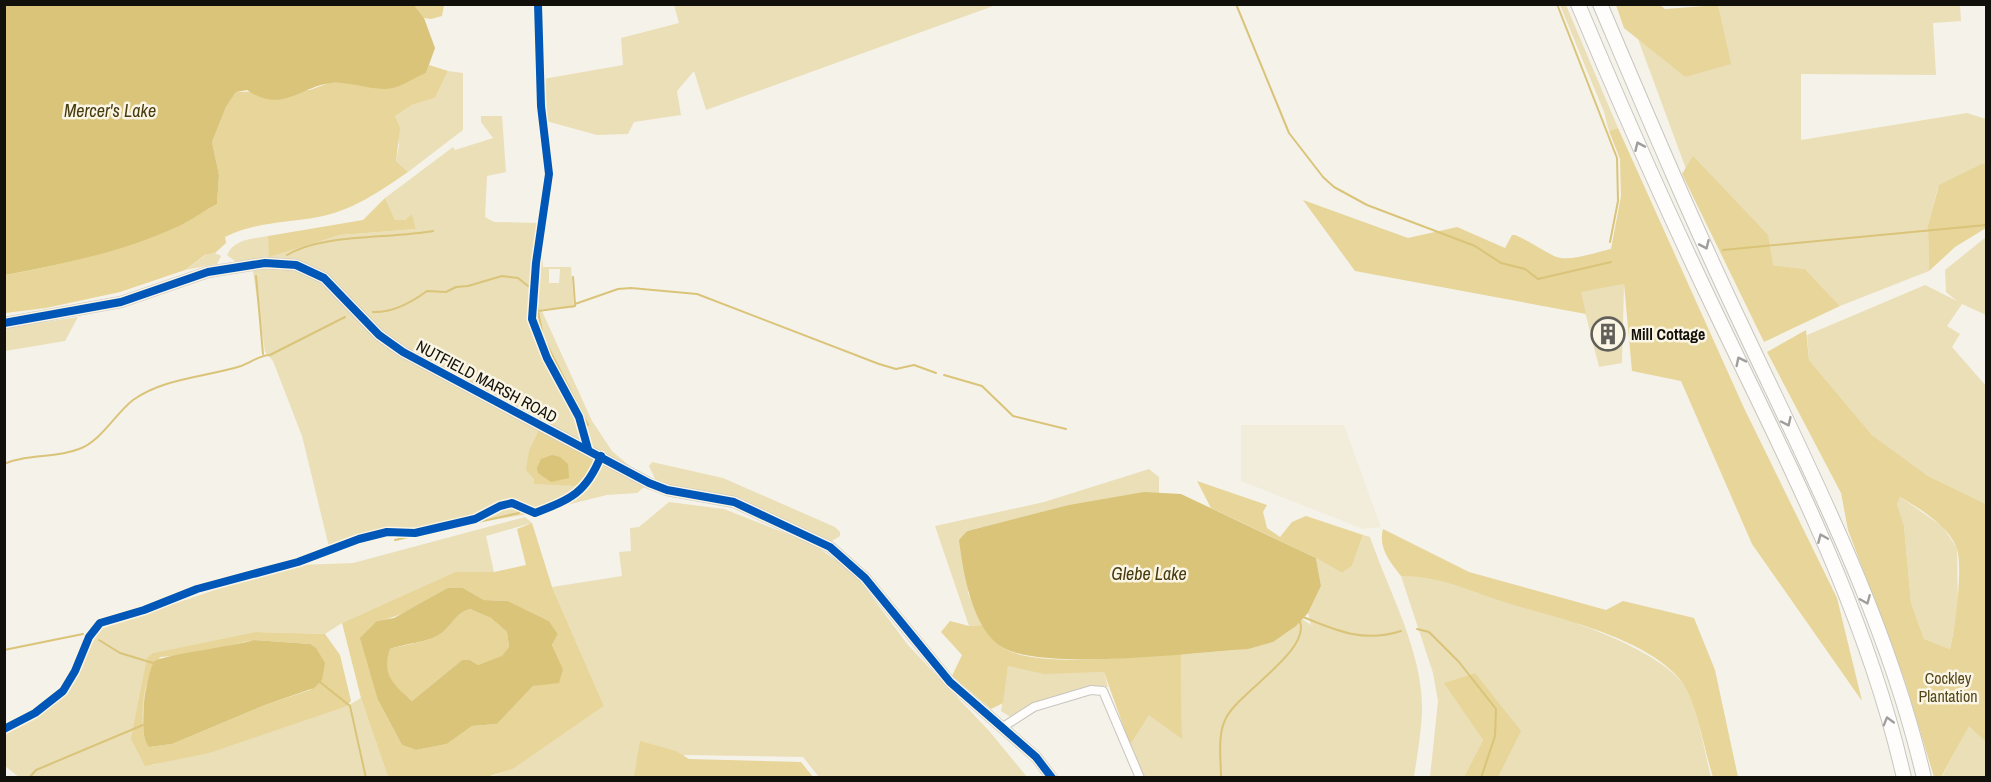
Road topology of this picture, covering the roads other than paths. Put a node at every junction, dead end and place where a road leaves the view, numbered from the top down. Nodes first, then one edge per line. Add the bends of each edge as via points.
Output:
1 (1578, 4) edge
2 (1600, 4) edge
3 (4, 323) edge
4 (1003, 727) junction
5 (1052, 777) edge
6 (1140, 777) edge
7 (1904, 777) edge
8 (1924, 777) edge

7 -> 1 highway via 1866,643 1807,501 1662,200
2 -> 8 highway via 1685,202 1811,472 1885,643
3 - 4 street, NUTFIELD MARSH ROAD via 121,302 208,272 273,263 306,268 332,285 379,335 418,361 649,483 734,502 830,547 861,573 950,682
4 - 5 street, NUTFIELD MARSH ROAD
4 - 6 street via 1034,707 1091,690 1103,692

